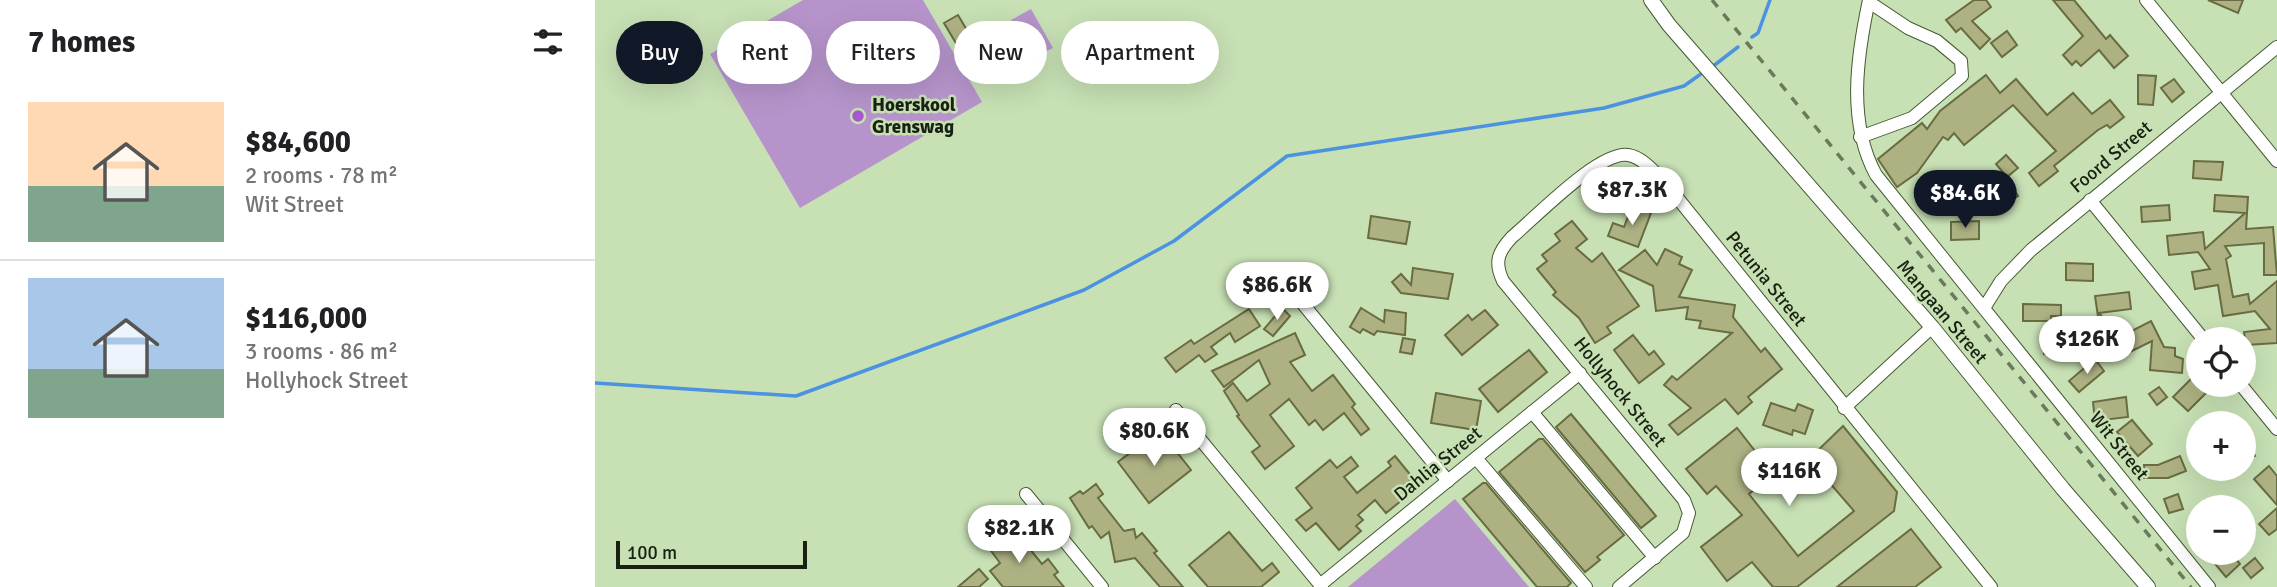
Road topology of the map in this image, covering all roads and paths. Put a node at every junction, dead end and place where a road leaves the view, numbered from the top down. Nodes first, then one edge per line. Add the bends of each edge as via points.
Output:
1 (1651, 0) edge
2 (2145, 0) edge
3 (1869, 1) edge
4 (2277, 47) edge
5 (2221, 92) junction
6 (1860, 137) junction
7 (2277, 161) edge
8 (2091, 200) junction
9 (1503, 281) joint
10 (1294, 293) dead end
11 (1984, 308) junction
12 (1932, 327) junction
13 (2194, 327) edge
14 (1580, 373) junction
15 (2251, 397) edge
16 (1844, 408) junction
17 (1176, 410) dead end
18 (1532, 412) junction
19 (2277, 429) edge
20 (1476, 458) junction
21 (1448, 481) junction
22 (1026, 494) dead end
23 (1655, 558) junction
24 (1321, 586) edge
25 (1103, 587) edge
26 (1585, 587) edge
27 (1619, 587) edge
28 (1991, 587) edge
29 (2148, 587) edge
30 (2209, 587) edge

1 - 12 street, Mangaan Street
2 - 5 street
3 - 6 street, Wit Street via 1857,81
3 - 6 street via 1937,41 1963,67 1962,76 1912,118
4 - 5 street, Foord Street
5 - 7 street
5 - 8 street, Foord Street
6 - 11 street, Wit Street via 1867,159 1889,194
8 - 11 street, Foord Street via 2031,250 2001,281
8 - 13 street
9 - 14 street, Hollyhock Street
9 - 16 street, Petunia Street via 1497,262 1512,237 1609,157 1631,155 1667,185
10 - 21 street
11 - 30 street, Wit Street
12 - 16 street
12 - 29 street, Mangaan Street
14 - 18 street, Dahlia Street
14 - 23 street, Hollyhock Street via 1684,500 1689,513 1683,533
15 - 19 street
16 - 28 street, Petunia Street
17 - 24 street
18 - 20 street, Dahlia Street
18 - 23 street
20 - 21 street, Dahlia Street
20 - 26 street
21 - 24 street, Dahlia Street
22 - 25 street
23 - 27 street

